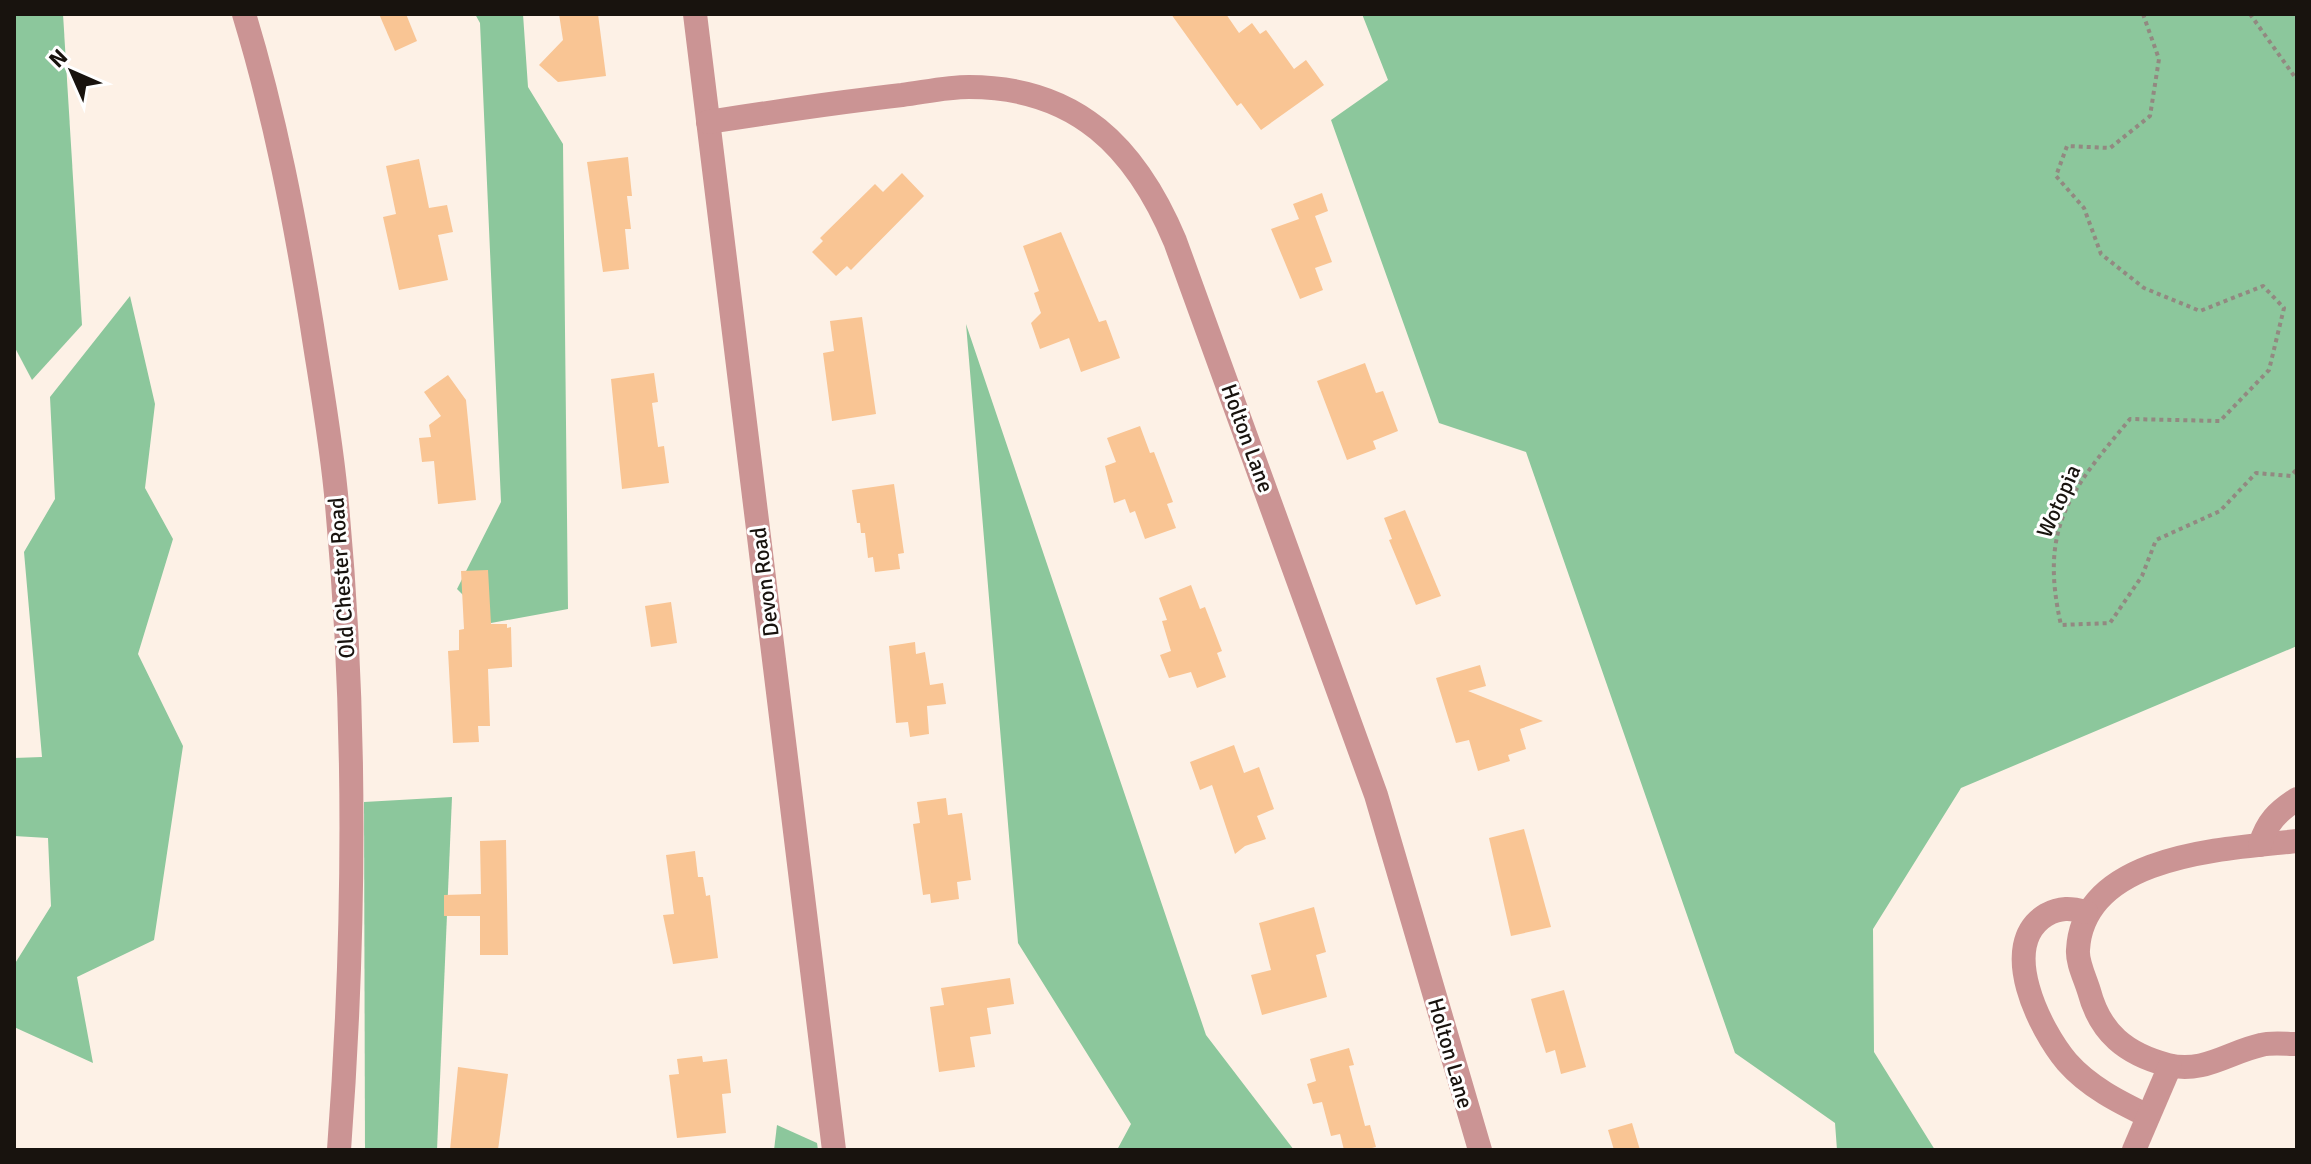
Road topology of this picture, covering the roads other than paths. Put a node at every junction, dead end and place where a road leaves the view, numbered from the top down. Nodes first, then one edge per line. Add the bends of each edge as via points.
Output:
1 (244, 14) edge
2 (695, 14) edge
3 (708, 122) junction
4 (2297, 799) edge
5 (2297, 841) edge
6 (2260, 845) junction
7 (2086, 912) junction
8 (2297, 1044) edge
9 (2170, 1066) junction
10 (2148, 1116) junction
11 (339, 1150) edge
12 (834, 1150) edge
13 (1480, 1150) edge
14 (2134, 1150) edge

1 - 11 street, Old Chester Road via 294,212 337,504 351,859 351,988
2 - 3 street, Devon Road
3 - 12 street, Devon Road
3 - 13 street, Holton Lane via 937,90 998,89 1077,115 1114,140 1137,167 1156,195 1175,241 1347,711
4 - 6 street via 2276,813
5 - 6 street
6 - 7 street via 2192,854 2122,878
7 - 9 street via 2078,951 2094,1011 2122,1047
7 - 10 street via 2054,910 2031,928 2022,957 2028,984 2042,1025 2068,1063 2104,1094
8 - 9 street via 2261,1044 2218,1063
9 - 10 street
10 - 14 street

